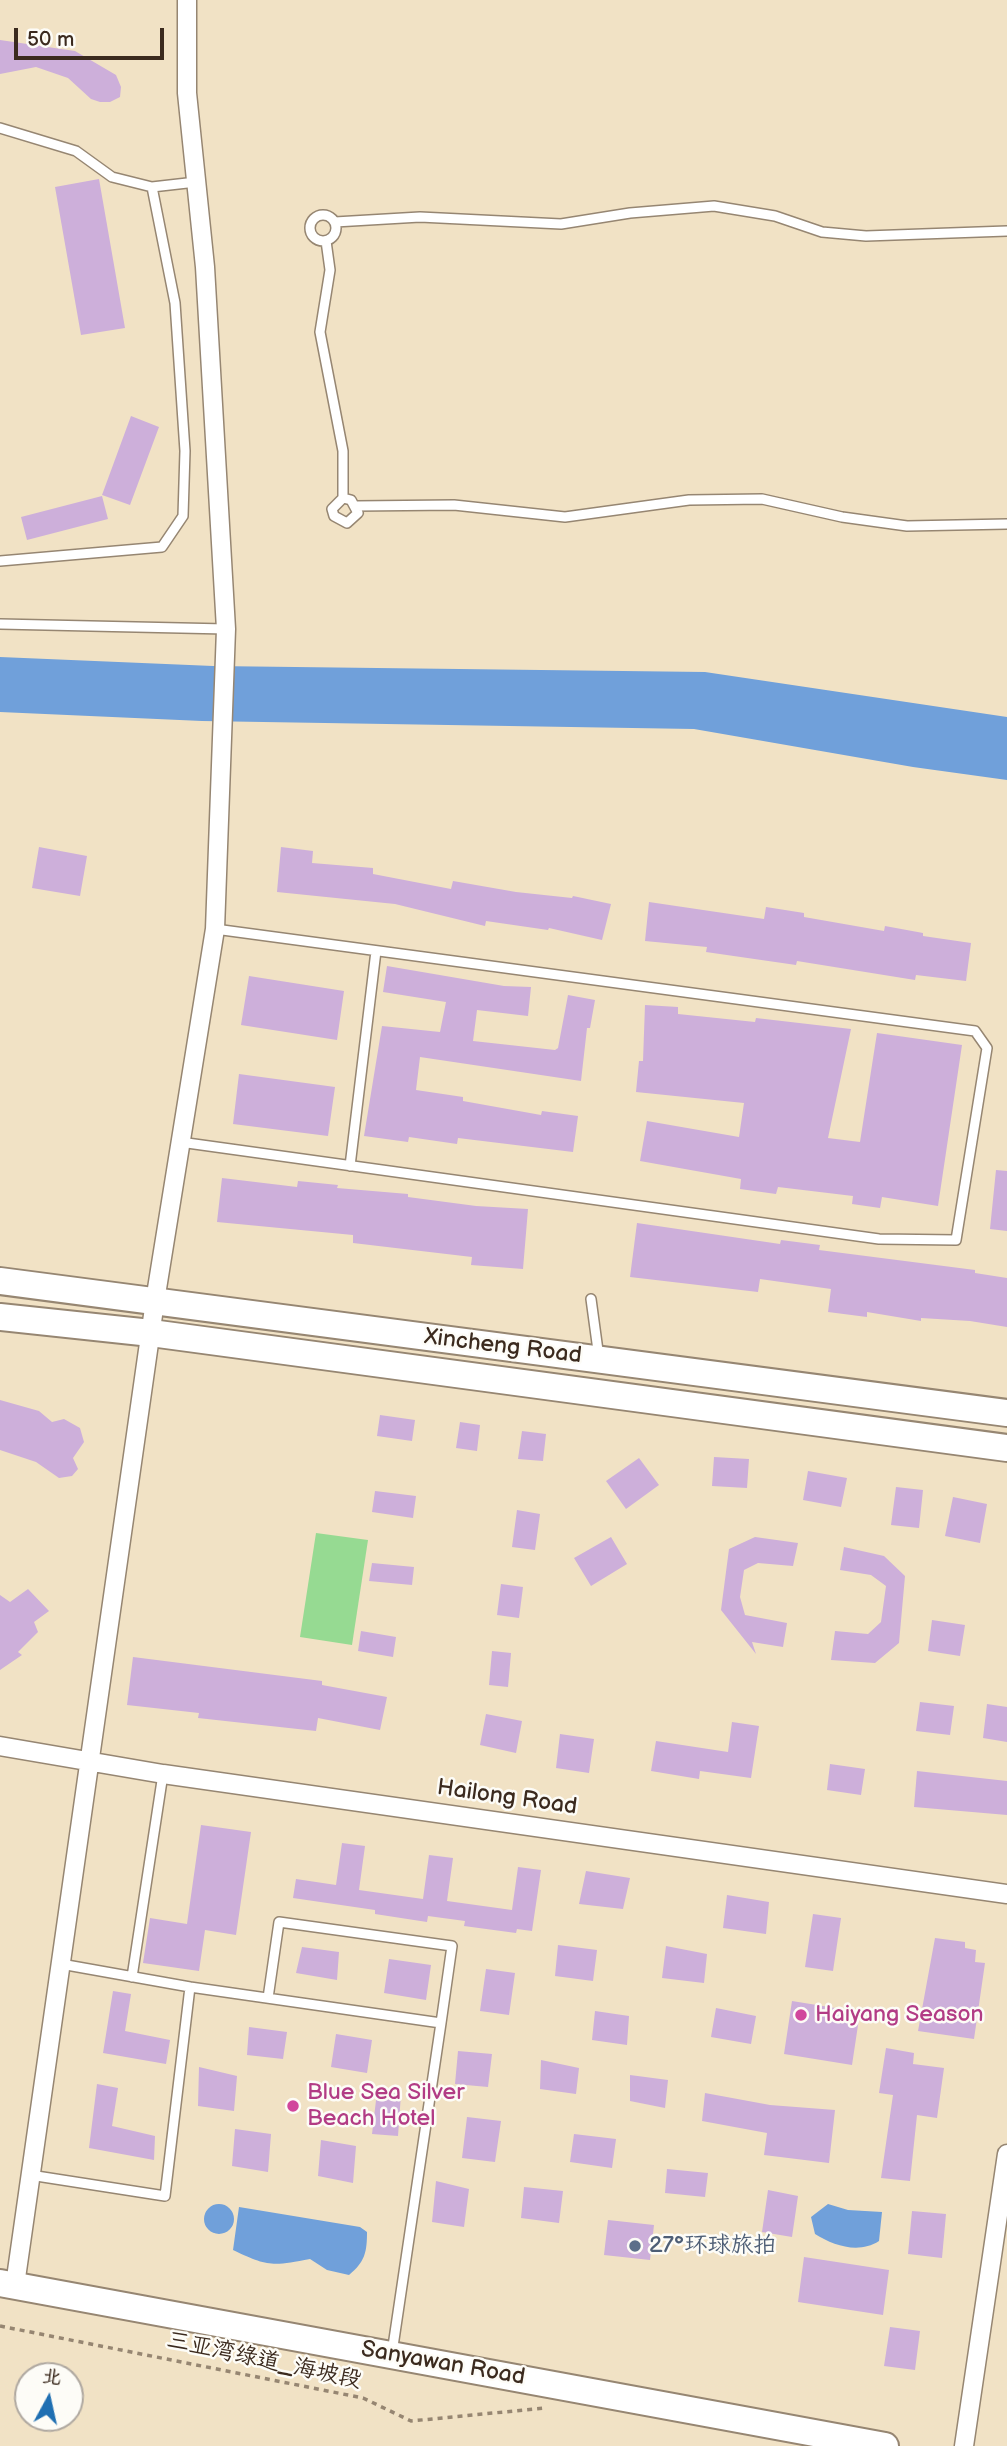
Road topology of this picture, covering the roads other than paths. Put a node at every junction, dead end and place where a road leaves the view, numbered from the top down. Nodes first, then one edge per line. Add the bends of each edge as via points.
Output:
1 (187, 0) edge
2 (0, 128) edge
3 (196, 181) junction
4 (152, 187) junction
5 (335, 222) junction
6 (1007, 231) edge
7 (326, 241) junction
8 (343, 498) junction
9 (356, 506) junction
10 (1007, 524) edge
11 (0, 561) edge
12 (0, 624) edge
13 (226, 629) junction
14 (215, 929) junction
15 (376, 951) junction
16 (180, 1142) junction
17 (350, 1166) junction
18 (0, 1280) edge
19 (591, 1299) dead end
20 (155, 1301) junction
21 (0, 1317) edge
22 (151, 1334) junction
23 (599, 1360) junction
24 (1007, 1413) edge
25 (1007, 1448) edge
26 (0, 1746) edge
27 (91, 1760) junction
28 (163, 1774) junction
29 (1007, 1894) edge
30 (60, 1964) junction
31 (132, 1977) junction
32 (190, 1987) junction
33 (268, 1998) junction
34 (441, 2023) junction
35 (1007, 2154) edge
36 (30, 2175) junction
37 (7, 2284) edge
38 (392, 2355) junction
39 (885, 2446) edge
40 (964, 2446) edge

1 - 3 street via 187,93
2 - 4 lane via 76,151 112,177
3 - 4 lane
3 - 13 street
4 - 11 lane via 175,303 185,451 183,516 162,547
5 - 6 lane via 419,217 561,224 714,206 775,216 822,232 866,236
5 - 7 lane via 336,233
5 - 7 lane via 327,215 316,216 310,224 310,235
7 - 8 lane via 330,270 320,332 343,451
8 - 9 lane
8 - 9 lane via 332,509 339,522 354,520
9 - 10 lane via 454,505 565,517 689,500 762,499 907,526
12 - 13 lane
13 - 14 street
14 - 15 lane
14 - 16 street
15 - 17 lane
15 - 17 lane via 975,1031 987,1048 956,1240 878,1239
16 - 17 lane
16 - 20 street
18 - 20 main road, Xincheng Road
19 - 23 lane
20 - 22 street
20 - 23 main road, Xincheng Road
21 - 22 main road, Xincheng Road
22 - 25 main road, Xincheng Road
22 - 27 street
23 - 24 main road, Xincheng Road
26 - 27 street, Hailong Road
27 - 28 street, Hailong Road
27 - 30 street
28 - 29 street, Hailong Road
28 - 31 lane
30 - 31 lane
30 - 36 street
31 - 32 lane
32 - 33 lane
32 - 36 lane via 165,2196
33 - 34 lane
33 - 34 lane via 279,1922 452,1946
34 - 38 lane
35 - 40 street
36 - 37 street
37 - 38 main road, Sanyawan Road
38 - 39 main road, Sanyawan Road

